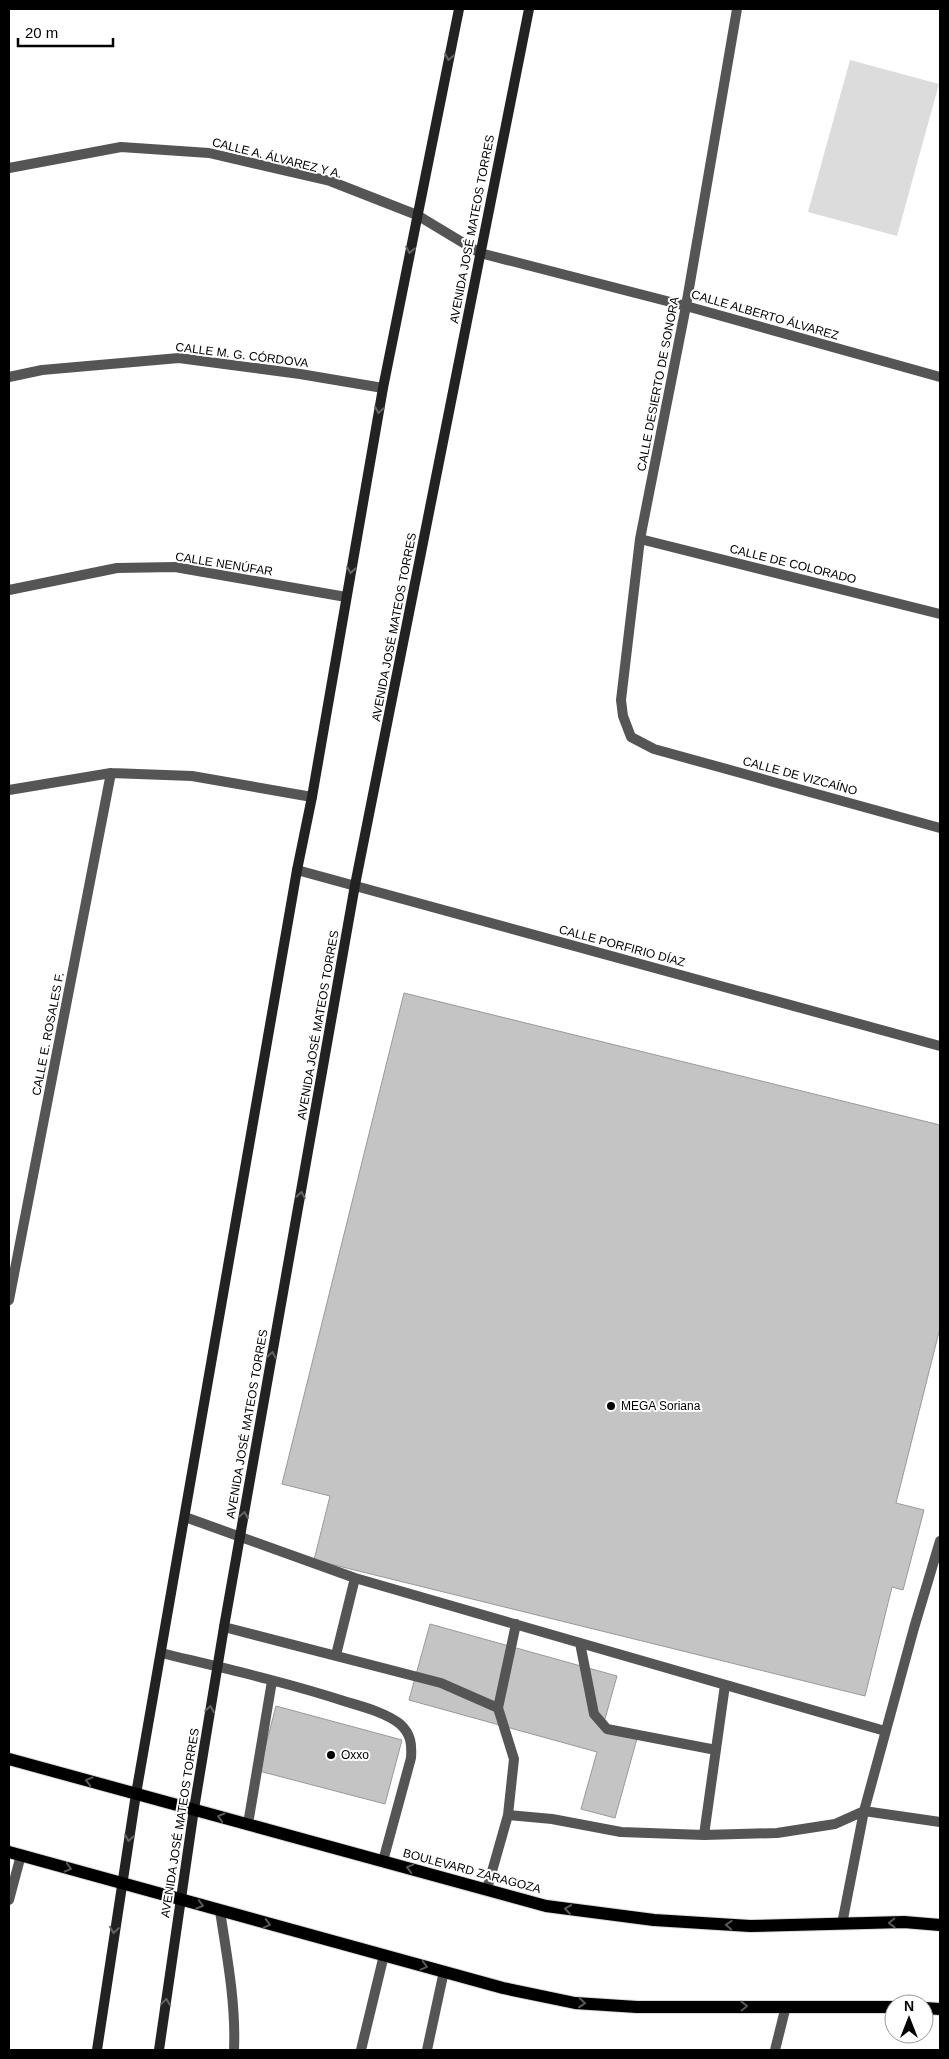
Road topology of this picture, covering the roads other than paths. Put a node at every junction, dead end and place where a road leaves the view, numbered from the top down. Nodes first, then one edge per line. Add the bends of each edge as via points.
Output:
1 (459, 9) edge
2 (529, 9) edge
3 (737, 9) edge
4 (9, 168) edge
5 (417, 216) junction
6 (480, 253) junction
7 (686, 306) junction
8 (9, 377) edge
9 (940, 377) edge
10 (383, 388) junction
11 (640, 539) junction
12 (9, 590) edge
13 (346, 597) junction
14 (940, 614) edge
15 (654, 749) joint
16 (111, 773) junction
17 (9, 790) edge
18 (312, 798) junction
19 (940, 828) edge
20 (297, 870) junction
21 (356, 885) junction
22 (940, 1046) edge
23 (9, 1300) edge
24 (185, 1516) junction
25 (240, 1536) junction
26 (940, 1540) edge
27 (355, 1578) junction
28 (516, 1624) junction
29 (224, 1627) junction
30 (580, 1642) junction
31 (161, 1653) junction
32 (336, 1655) junction
33 (218, 1667) junction
34 (272, 1681) junction
35 (725, 1685) junction
36 (498, 1708) junction
37 (885, 1730) junction
38 (716, 1750) junction
39 (9, 1759) edge
40 (136, 1794) junction
41 (194, 1809) junction
42 (864, 1811) junction
43 (508, 1815) junction
44 (940, 1822) edge
45 (248, 1824) junction
46 (704, 1835) junction
47 (15, 1853) edge
48 (383, 1861) junction
49 (121, 1882) junction
50 (487, 1889) junction
51 (9, 1900) edge
52 (180, 1900) junction
53 (220, 1911) junction
54 (842, 1924) junction
55 (940, 1924) edge
56 (384, 1955) junction
57 (444, 1972) junction
58 (786, 2006) junction
59 (884, 2007) edge
60 (96, 2050) edge
61 (159, 2050) edge
62 (234, 2050) edge
63 (361, 2050) edge
64 (427, 2050) edge
65 (775, 2050) edge

1 -> 5 street
2 - 6 street, AVENIDA JOSÉ MATEOS TORRES
3 - 7 street, CALLE DESIERTO DE SONORA
4 - 5 street, CALLE A. ÁLVAREZ Y A. via 121,147 209,153 330,181
5 - 6 street, CALLE ALBERTO ÁLVAREZ
5 -> 10 street
6 - 7 street, CALLE ALBERTO ÁLVAREZ
6 - 21 street, AVENIDA JOSÉ MATEOS TORRES
7 - 9 street, CALLE ALBERTO ÁLVAREZ
7 - 11 street, CALLE DESIERTO DE SONORA
8 - 10 street, CALLE M. G. CÓRDOVA via 42,370 179,358
10 -> 13 street
11 - 14 street, CALLE DE COLORADO
11 - 15 street, CALLE DESIERTO DE SONORA via 621,700 630,737
12 - 13 street, CALLE NENÚFAR via 117,568 175,567
13 - 18 street
15 - 19 street, CALLE DE VIZCAÍNO
16 - 17 street
16 - 18 street via 192,776
16 - 23 street, CALLE E. ROSALES F.
18 - 20 street
20 - 21 street, CALLE PORFIRIO DÍAZ
20 - 24 street
21 - 22 street, CALLE PORFIRIO DÍAZ
25 -> 21 street, AVENIDA JOSÉ MATEOS TORRES
24 - 25 street
24 - 31 street
25 - 27 street
25 - 29 street, AVENIDA JOSÉ MATEOS TORRES
26 - 37 street
27 - 28 street
27 - 32 street
28 - 30 street
28 - 36 street
29 - 32 street
29 - 33 street, AVENIDA JOSÉ MATEOS TORRES
30 - 35 street
30 - 38 street via 594,1714 607,1729
31 - 33 street
31 - 40 street
32 - 36 street via 441,1683
33 - 34 street
41 -> 33 street, AVENIDA JOSÉ MATEOS TORRES
34 - 45 street
34 - 48 street via 370,1710 398,1723 407,1732 412,1744 411,1758
35 - 37 street
35 - 38 street
36 - 43 street via 514,1759
37 - 42 street
38 - 46 street
40 -> 39 main road, BOULEVARD ZARAGOZA
40 - 41 main road, BOULEVARD ZARAGOZA
40 -> 49 street
45 -> 41 main road, BOULEVARD ZARAGOZA
41 - 52 street, AVENIDA JOSÉ MATEOS TORRES
42 - 44 street
42 - 46 street via 835,1824 777,1833
42 - 54 street
43 - 46 street via 552,1819 621,1832
43 - 50 street
45 - 48 main road, BOULEVARD ZARAGOZA
47 -> 49 main road
47 - 51 street
50 -> 48 main road, BOULEVARD ZARAGOZA
49 - 52 main road
49 -> 60 street
54 -> 50 main road, BOULEVARD ZARAGOZA via 750,1926 654,1920 546,1906
52 -> 53 main road
61 -> 52 street, AVENIDA JOSÉ MATEOS TORRES
53 -> 56 main road
53 - 62 street via 232,1984
55 -> 54 main road, BOULEVARD ZARAGOZA
56 -> 57 main road
56 - 63 street
57 -> 58 main road via 575,2003 637,2007
57 - 64 street
58 - 59 main road
58 - 65 street

